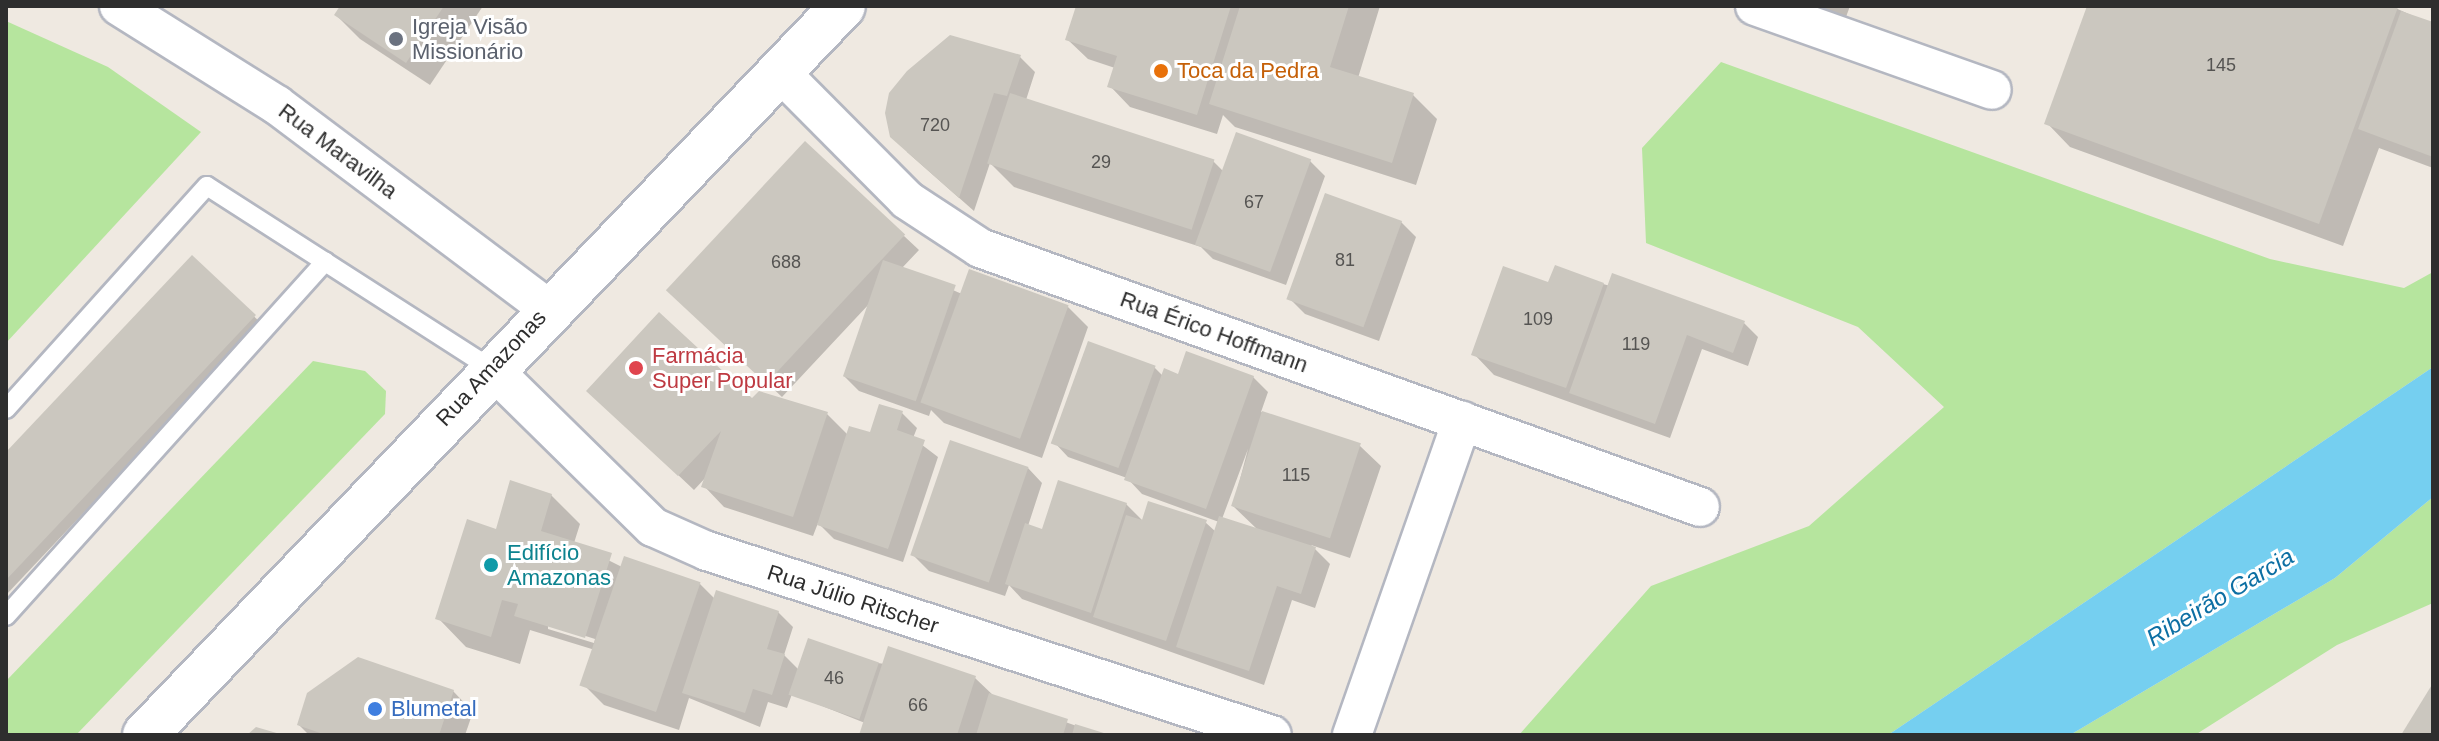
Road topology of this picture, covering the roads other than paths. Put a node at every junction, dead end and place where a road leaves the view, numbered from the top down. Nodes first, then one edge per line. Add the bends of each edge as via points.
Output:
1 (119, 6) edge
2 (843, 6) edge
3 (1755, 6) edge
4 (780, 72) junction
5 (1992, 90) dead end
6 (325, 262) junction
7 (547, 308) junction
8 (491, 368) junction
9 (6, 409) edge
10 (1462, 421) junction
11 (1700, 507) dead end
12 (6, 616) edge
13 (145, 735) edge
14 (1272, 735) edge
15 (1352, 735) edge

1 - 7 street, Rua Maravilha via 277,105
2 - 4 main road, Rua Amazonas
3 - 5 street
4 - 7 main road, Rua Amazonas
4 - 10 street, Rua Érico Hoffmann via 907,200 980,248
6 - 8 lane
6 - 9 lane via 207,186
6 - 12 lane
7 - 8 main road, Rua Amazonas
8 - 13 main road, Rua Amazonas
8 - 14 street, Rua Júlio Ritscher via 653,527 721,556
10 - 11 street, Rua Érico Hoffmann
10 - 15 street

